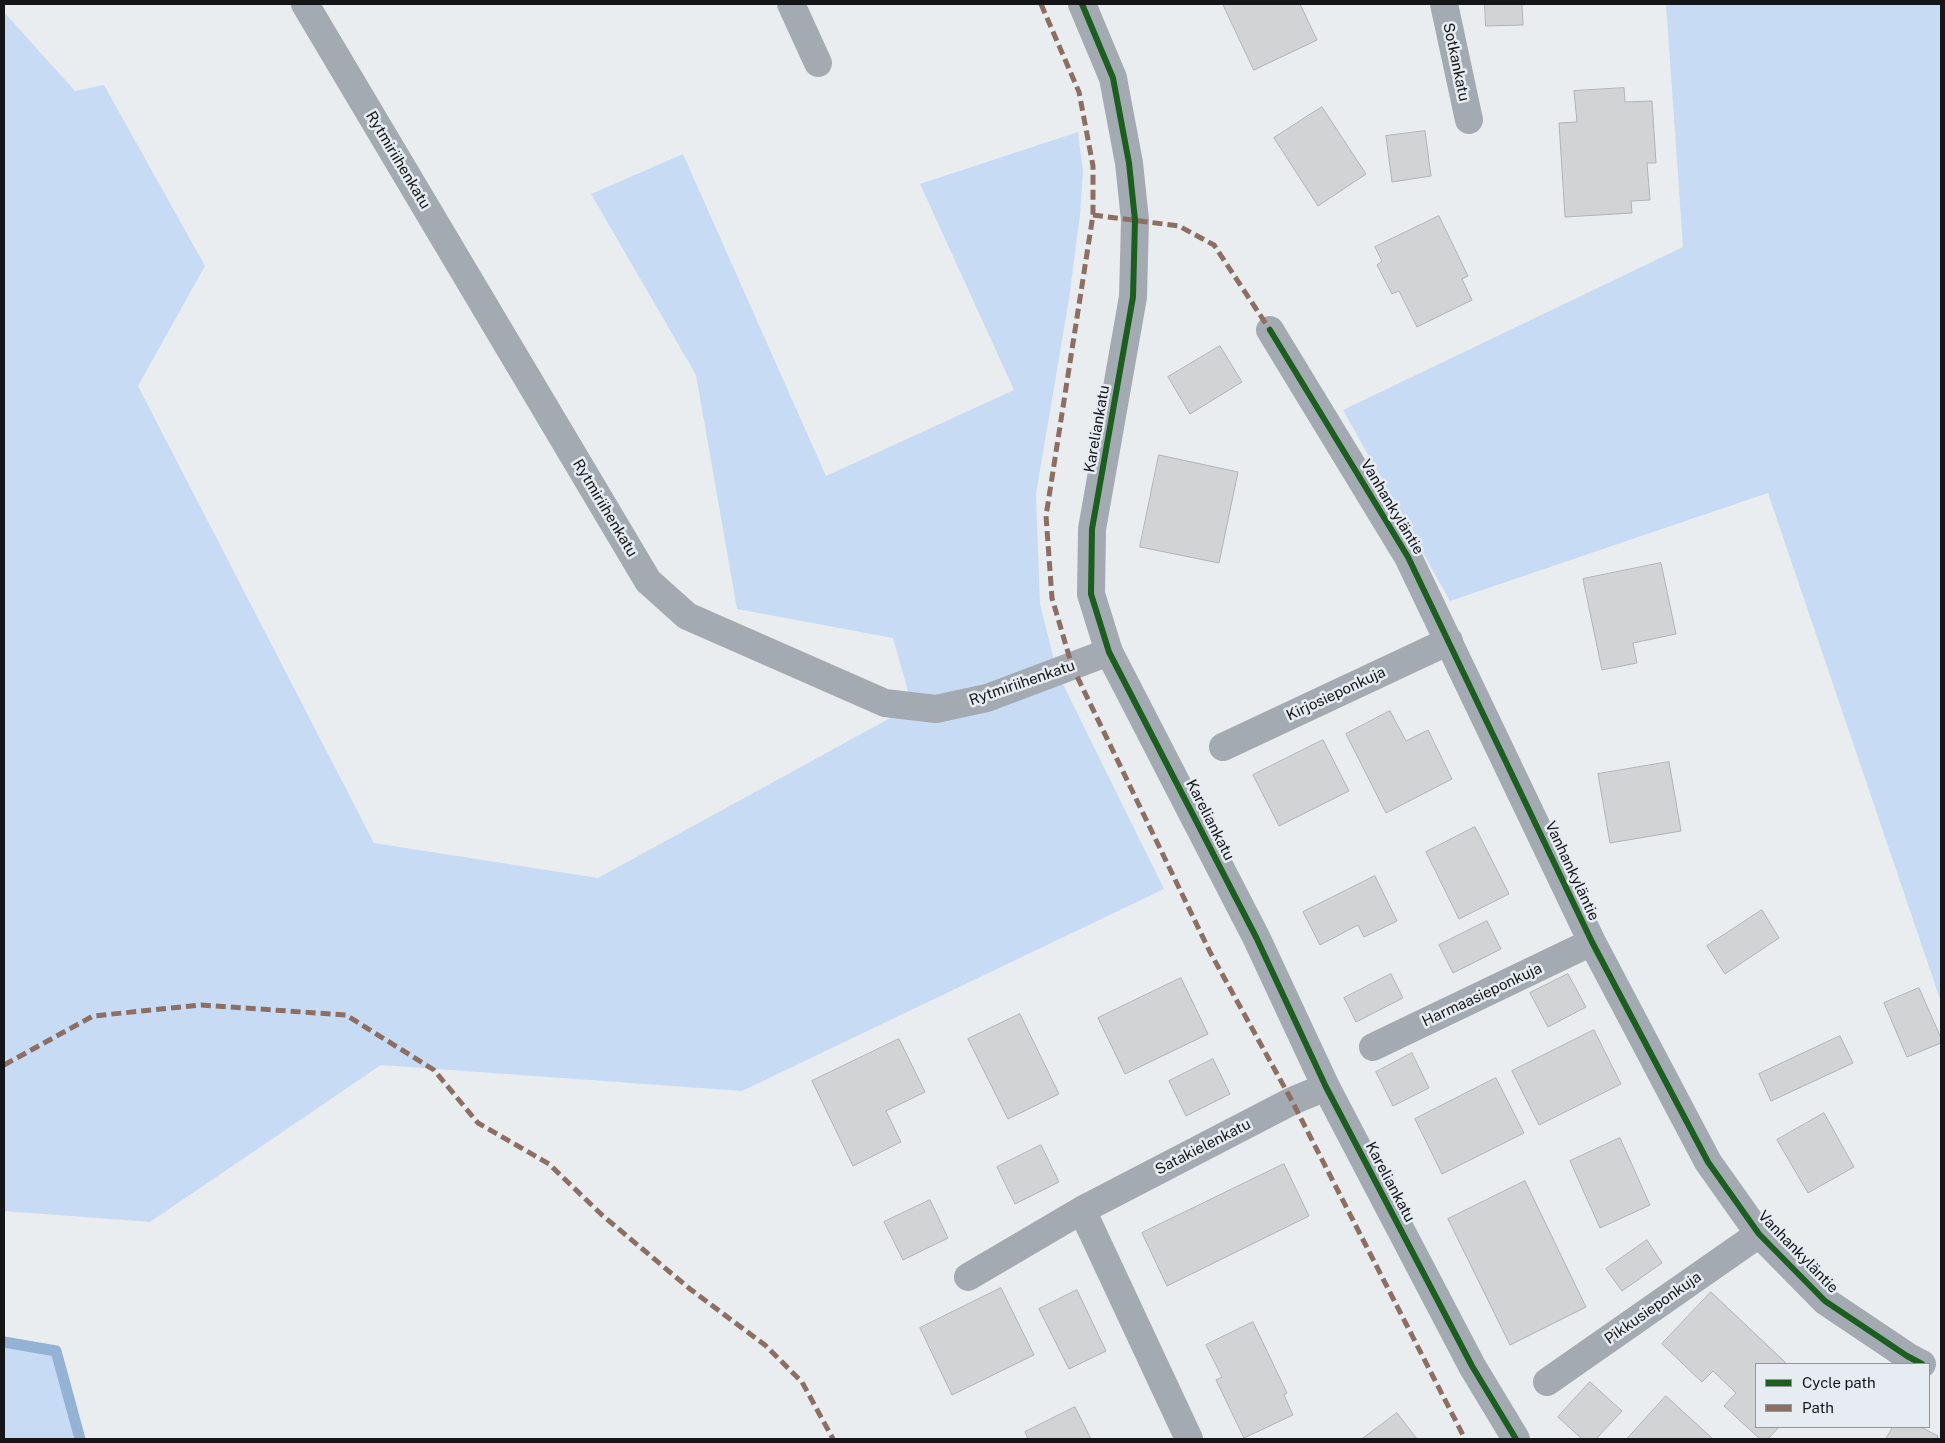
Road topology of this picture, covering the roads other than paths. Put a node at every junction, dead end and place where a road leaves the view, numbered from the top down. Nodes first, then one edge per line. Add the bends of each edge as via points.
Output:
1 (305, 4) edge
2 (791, 4) edge
3 (1082, 4) edge
4 (1444, 4) edge
5 (818, 63) dead end
6 (1469, 120) dead end
7 (1270, 330) dead end
8 (1449, 641) junction
9 (1109, 652) junction
10 (1223, 747) dead end
11 (1592, 942) junction
12 (1373, 1047) dead end
13 (1326, 1087) junction
14 (1082, 1210) junction
15 (1759, 1234) junction
16 (968, 1277) dead end
17 (1920, 1363) edge
18 (1548, 1382) dead end
19 (1189, 1439) edge
20 (1516, 1439) edge

1 - 9 street, Rytmiriihenkatu via 648,581 687,616 885,704 936,709 987,698
2 - 5 street
3 - 9 street, Kareliankatu via 1113,78 1129,163 1135,220 1134,297 1092,529 1091,594
4 - 6 street, Sotkankatu
7 - 8 street, Vanhankyläntie via 1408,556
8 - 10 street, Kirjosieponkuja
8 - 11 street, Vanhankyläntie
9 - 13 street, Kareliankatu via 1256,937
11 - 12 street, Harmaasieponkuja
11 - 15 street, Vanhankyläntie via 1708,1162
13 - 14 street, Satakielenkatu via 1292,1101
13 - 20 street, Kareliankatu via 1472,1366
14 - 16 street, Satakielenkatu
14 - 19 street
15 - 17 street, Vanhankyläntie via 1825,1300
15 - 18 street, Pikkusieponkuja

